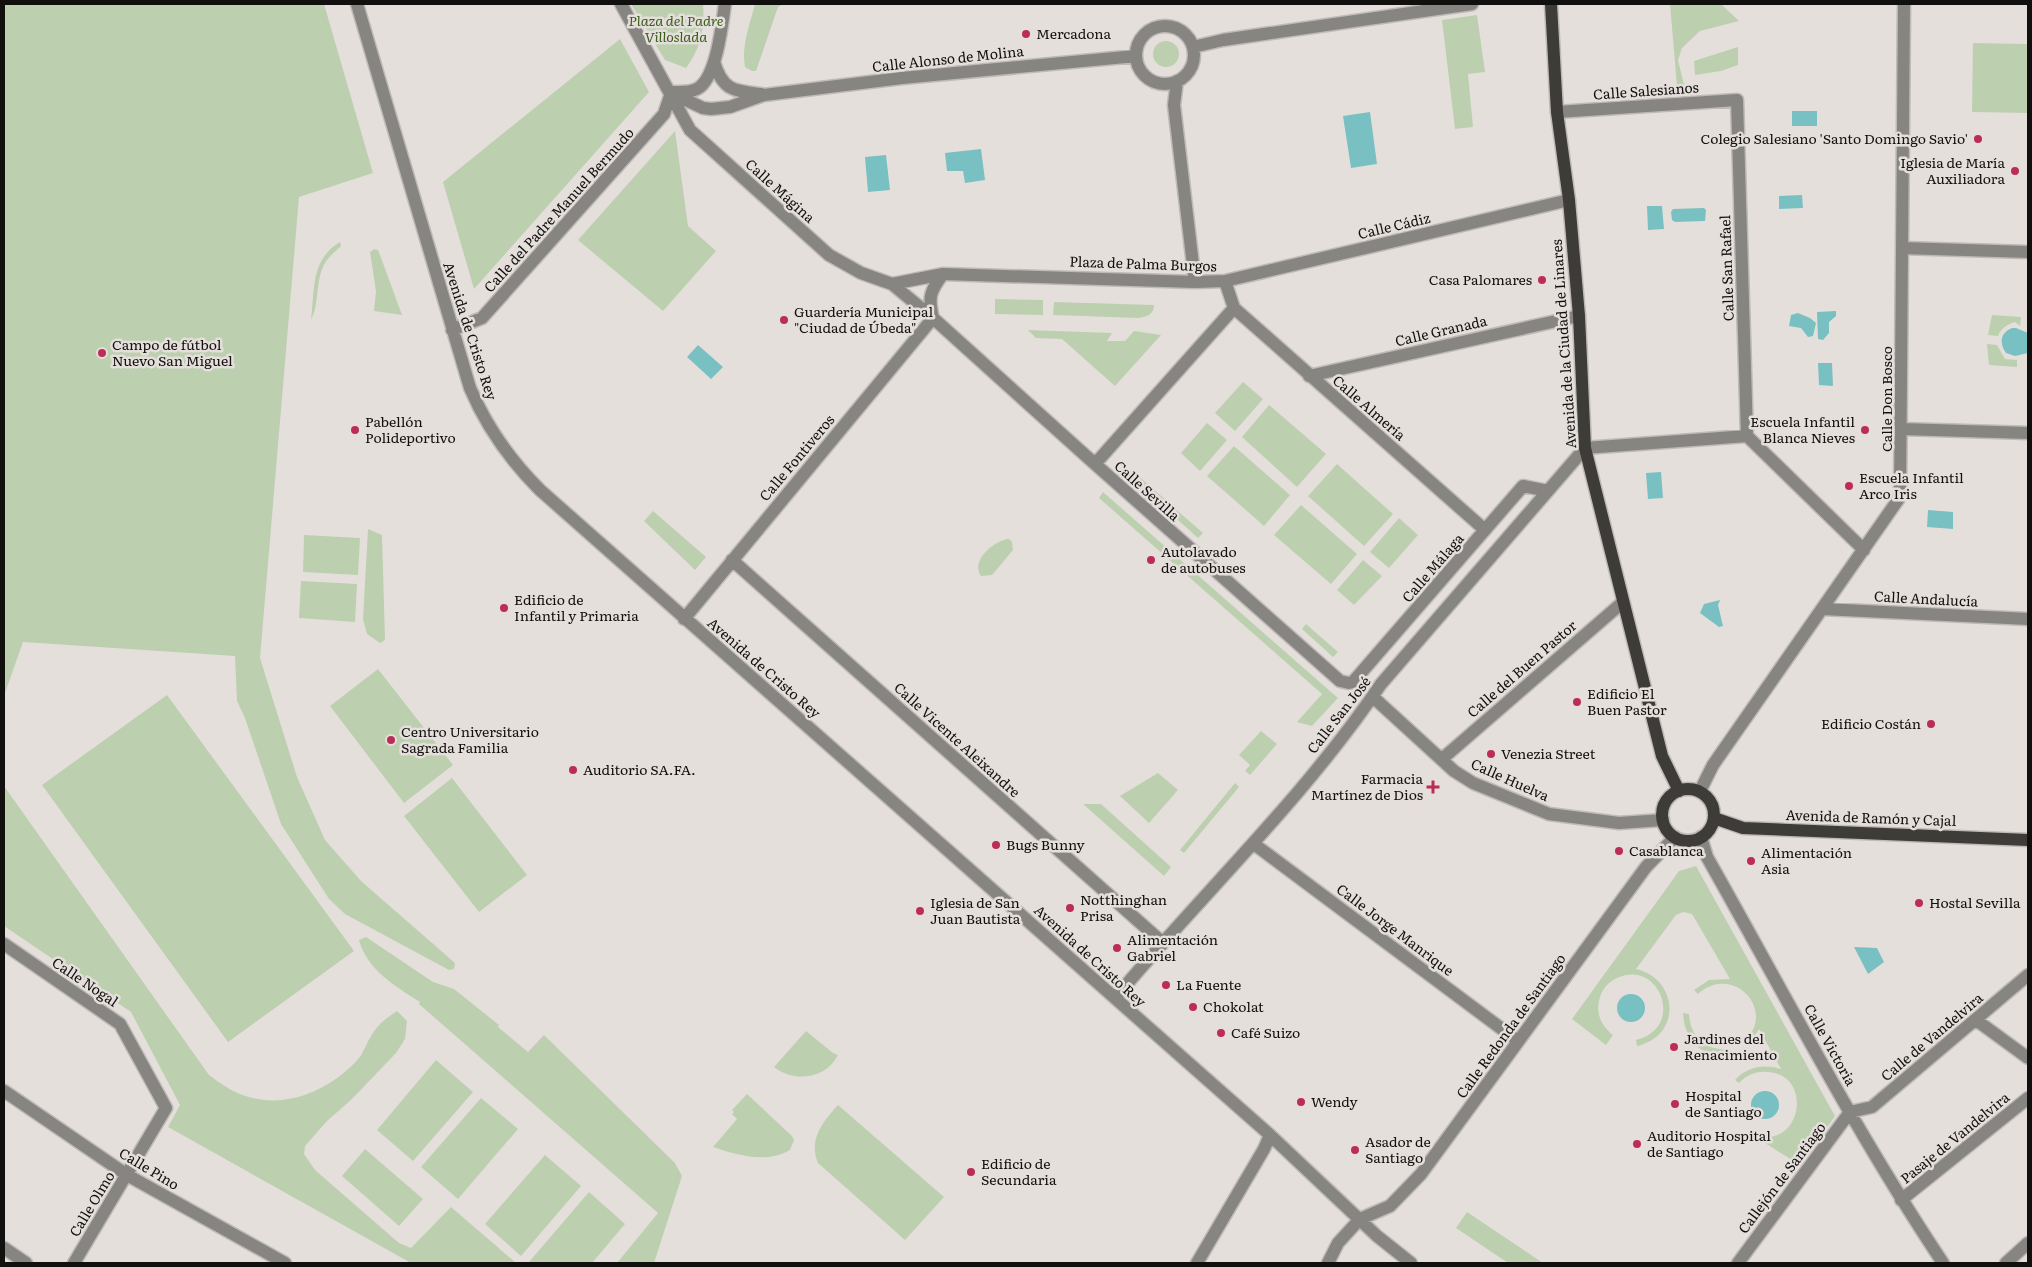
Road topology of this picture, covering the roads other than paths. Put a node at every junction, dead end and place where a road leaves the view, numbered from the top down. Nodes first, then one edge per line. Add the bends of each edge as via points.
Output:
1 (356, 4) edge
2 (621, 4) edge
3 (725, 4) edge
4 (1472, 4) edge
5 (1551, 4) edge
6 (1904, 4) edge
7 (1193, 47) junction
8 (1136, 56) junction
9 (714, 62) junction
10 (1177, 81) junction
11 (671, 92) junction
12 (764, 95) junction
13 (1737, 100) joint
14 (1557, 112) junction
15 (1569, 200) junction
16 (1902, 248) junction
17 (2028, 252) edge
18 (943, 274) junction
19 (1225, 281) junction
20 (1195, 282) junction
21 (892, 284) junction
22 (1234, 308) junction
23 (1579, 316) junction
24 (933, 318) junction
25 (452, 330) junction
26 (1309, 376) junction
27 (1902, 429) junction
28 (2028, 433) edge
29 (1747, 436) junction
30 (1585, 448) junction
31 (1095, 464) junction
32 (1548, 491) junction
33 (1485, 530) junction
34 (1864, 550) junction
35 (732, 560) junction
36 (1622, 602) junction
37 (1823, 609) junction
38 (684, 619) junction
39 (2028, 619) edge
40 (1345, 682) joint
41 (1373, 697) junction
42 (1442, 759) junction
43 (1679, 791) junction
44 (1700, 791) junction
45 (1714, 818) junction
46 (1663, 820) junction
47 (1675, 837) junction
48 (1701, 837) junction
49 (2028, 840) edge
50 (1254, 844) junction
51 (1163, 943) junction
52 (4, 944) edge
53 (2028, 975) edge
54 (1115, 998) junction
55 (1976, 1020) junction
56 (1518, 1041) junction
57 (2028, 1058) edge
58 (4, 1091) edge
59 (2028, 1098) edge
60 (166, 1108) joint
61 (1850, 1112) junction
62 (1270, 1135) junction
63 (127, 1175) junction
64 (1901, 1200) junction
65 (1360, 1219) junction
66 (2028, 1243) edge
67 (4, 1248) edge
68 (26, 1263) edge
69 (74, 1263) edge
70 (286, 1263) edge
71 (1198, 1263) edge
72 (1328, 1263) edge
73 (1411, 1263) edge
74 (1738, 1263) edge
75 (1943, 1263) edge
76 (2006, 1263) edge

1 - 25 street, Avenida de Cristo Rey
2 - 11 street
3 - 9 street
4 - 7 street
5 - 14 main road, Avenida de la Ciudad de Linares
6 - 16 street, Calle Don Bosco
7 - 8 street via 1181,30 1161,26 1142,36
7 - 10 street via 1193,65
8 - 10 street via 1139,68 1150,80 1161,84
8 - 12 street, Calle Alonso de Molina via 902,78
9 - 11 street via 702,86 688,92
9 - 12 street, Calle Alonso de Molina via 724,83 734,91
10 - 20 street via 1174,105
11 - 12 street, Calle Alonso de Molina via 711,109 730,107
11 - 21 street, Calle Mágina via 690,130 829,255 861,273
11 - 25 street, Calle del Padre Manuel Bermudo via 664,114 482,318
13 - 14 street, Calle Salesianos
13 - 29 street, Calle San Rafael
14 - 15 main road, Avenida de la Ciudad de Linares
15 - 19 street, Calle Cádiz
15 - 23 main road, Avenida de la Ciudad de Linares
16 - 17 street
16 - 27 street, Calle Don Bosco
18 - 20 street, Plaza de Palma Burgos
18 - 21 street, Plaza de Palma Burgos
18 - 24 street via 932,288
19 - 20 street, Plaza de Palma Burgos
19 - 22 street, Plaza de Palma Burgos
21 - 24 street
22 - 26 street, Calle Almería
22 - 31 street
23 - 26 street, Calle Granada
23 - 30 main road, Avenida de la Ciudad de Linares
24 - 31 street, Calle Sevilla
24 - 35 street, Calle Fontiveros
25 - 38 street, Avenida de Cristo Rey via 478,408 508,454 540,490
26 - 33 street, Calle Almería
27 - 28 street
27 - 34 street, Calle Don Bosco via 1900,497
29 - 30 street
29 - 34 street
30 - 32 street, Calle San José
30 - 36 main road, Avenida de la Ciudad de Linares
31 - 40 street, Calle Sevilla via 1332,675
32 - 33 street, Calle Málaga via 1523,486
32 - 41 street, Calle San José
33 - 40 street, Calle Málaga via 1353,682
34 - 37 street, Calle Don Bosco
35 - 38 street, Calle Fontiveros
35 - 51 street, Calle Vicente Aleixandre
36 - 42 street, Calle del Buen Pastor
36 - 43 main road, Avenida de la Ciudad de Linares via 1662,756
37 - 39 street, Calle Andalucía
37 - 44 street, Calle Don Bosco via 1713,765
38 - 54 street, Avenida de Cristo Rey
41 - 42 street, Calle Huelva
41 - 50 street, Calle San José
42 - 46 street, Calle Huelva via 1473,783 1549,814 1619,823
43 - 44 main road
43 - 46 main road via 1666,802
44 - 45 main road via 1711,803
45 - 48 main road via 1710,829
45 - 49 main road, Avenida de Ramón y Cajal via 1743,828
46 - 47 main road
47 - 48 main road via 1686,840
47 - 56 street, Calle Redonda de Santiago via 1646,867
48 - 61 street, Calle Victoria via 1707,857
50 - 51 street, Calle San José
50 - 56 street, Calle Jorge Manrique
51 - 54 street, Calle San José
52 - 60 street, Calle Nogal via 120,1024
53 - 55 street, Calle de Vandelvira
54 - 62 street, Avenida de Cristo Rey
55 - 57 street
55 - 61 street, Calle de Vandelvira via 1872,1106
56 - 65 street, Calle Redonda de Santiago via 1414,1183 1390,1206
58 - 63 street, Calle Pino
59 - 64 street, Pasaje de Vandelvira
60 - 63 street, Calle Olmo
61 - 64 street, Calle Victoria
61 - 74 street, Callejón de Santiago
62 - 65 street, Avenida de Cristo Rey
62 - 71 street
63 - 69 street, Calle Olmo
63 - 70 street, Calle Pino
64 - 75 street, Calle Victoria
65 - 72 street via 1338,1243
65 - 73 street, Avenida de Cristo Rey
66 - 76 street
67 - 68 street

